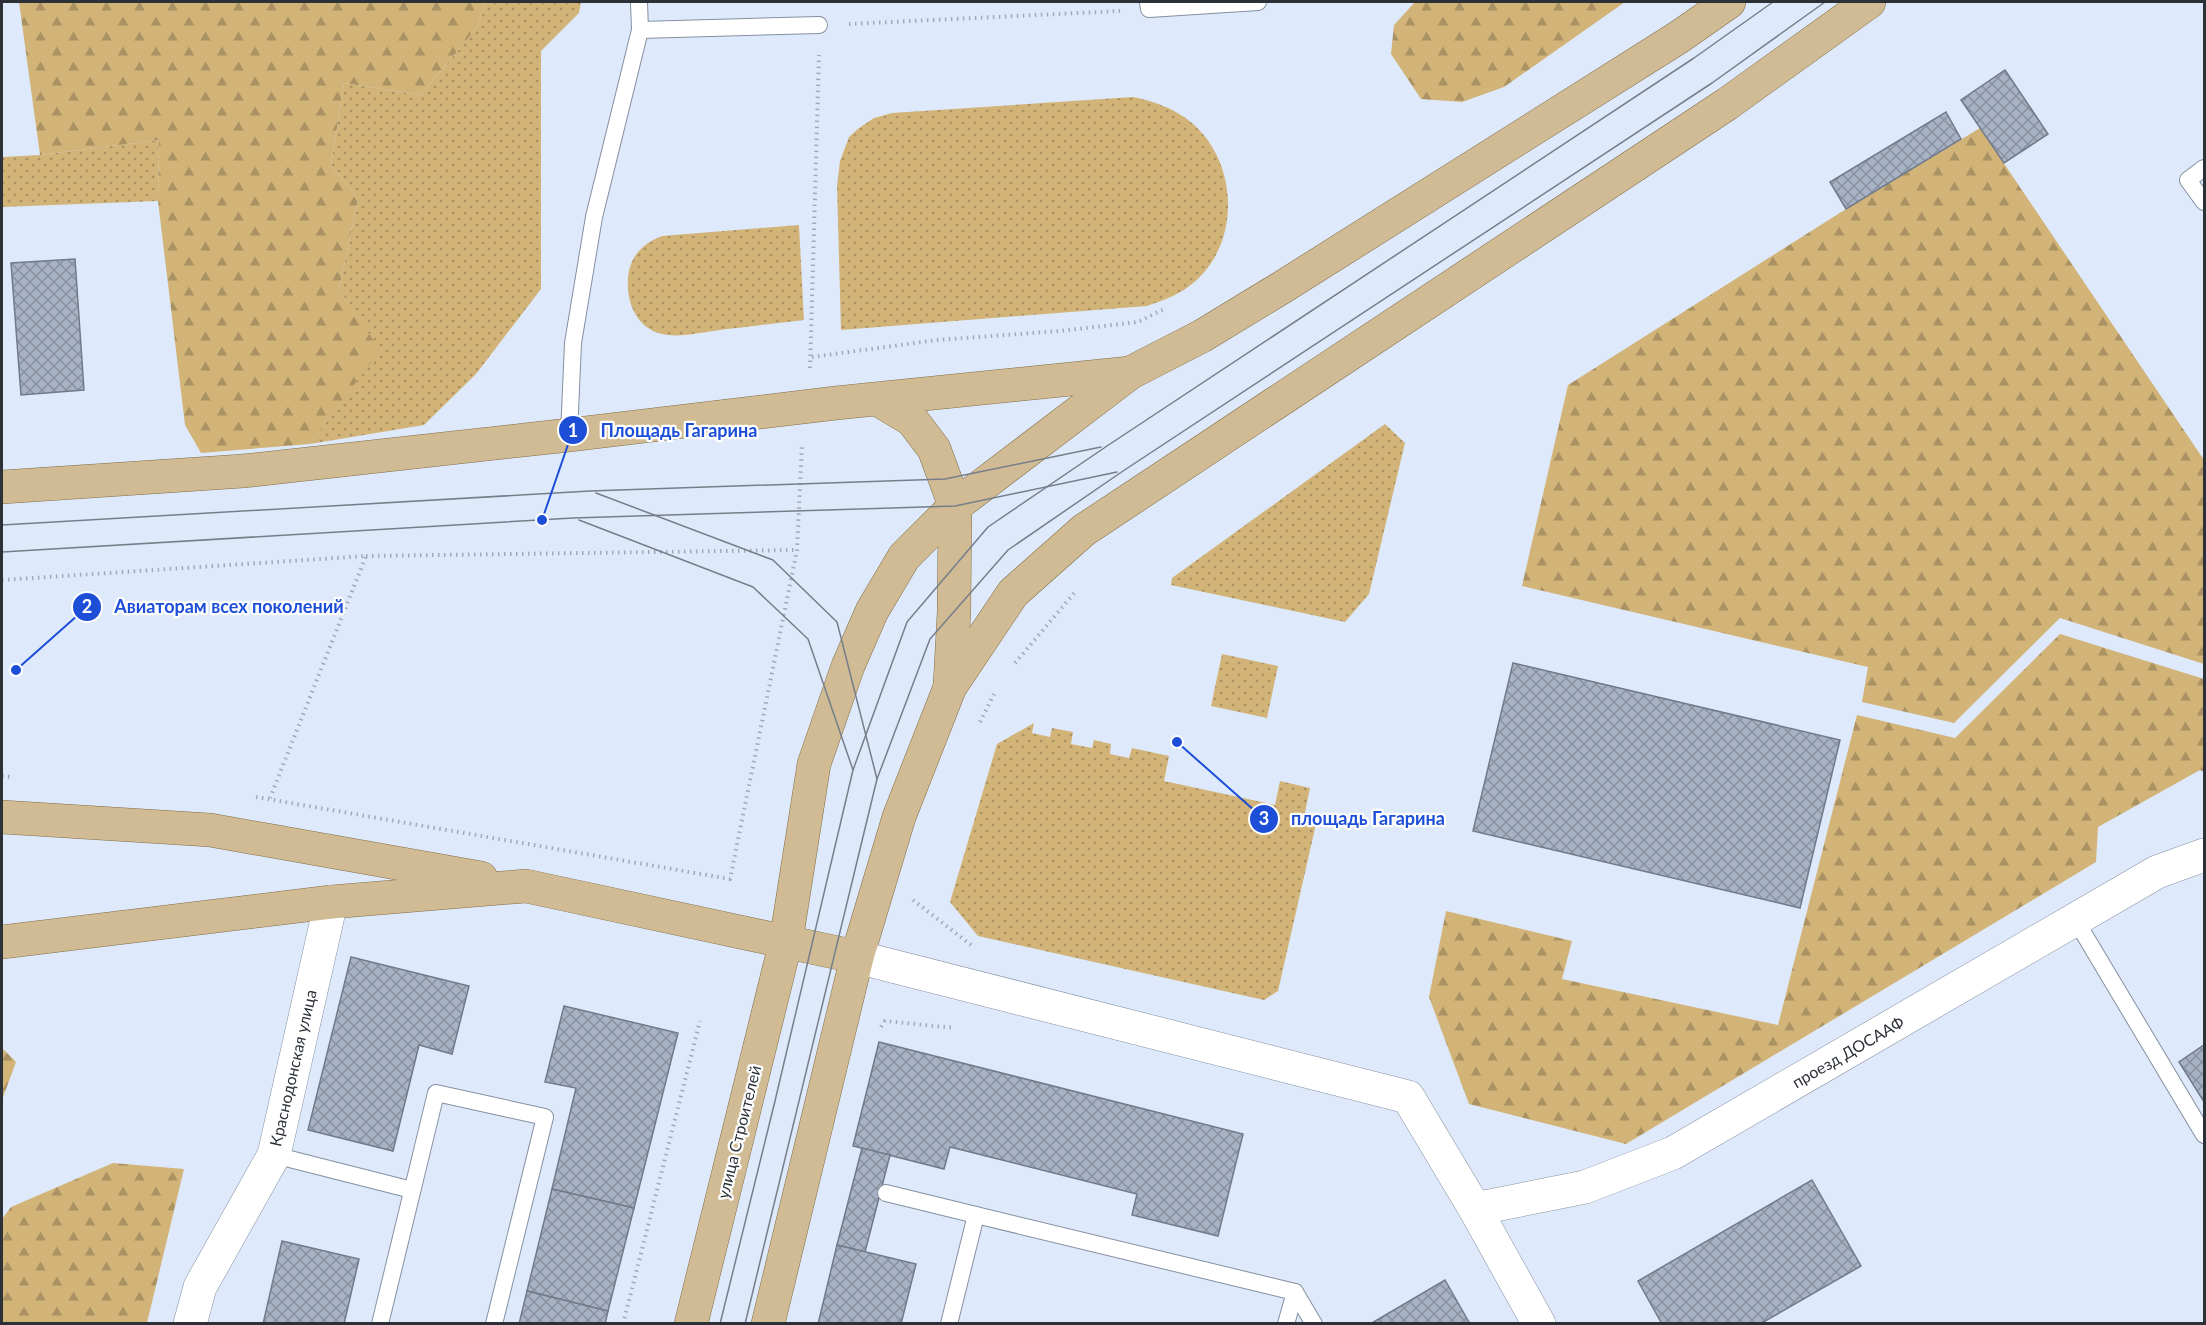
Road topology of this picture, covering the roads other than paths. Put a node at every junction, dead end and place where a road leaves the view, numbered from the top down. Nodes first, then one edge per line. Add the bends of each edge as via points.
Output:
1 (639, 2) edge
2 (1258, 2) edge
3 (1729, 2) edge
4 (1869, 2) edge
5 (1148, 5) edge
6 (819, 25) road end
7 (640, 30) junction
8 (2205, 168) edge
9 (2205, 202) edge
10 (1130, 373) junction
11 (877, 399) junction
12 (570, 435) junction
13 (2, 487) edge
14 (955, 506) junction
15 (950, 687) junction
16 (2, 817) edge
17 (2205, 855) edge
18 (526, 886) junction
19 (331, 902) junction
20 (2075, 919) junction
21 (786, 941) junction
22 (2, 942) edge
23 (857, 957) junction
24 (2205, 1135) edge
25 (273, 1155) junction
26 (412, 1190) junction
27 (886, 1193) dead end
28 (1475, 1209) junction
29 (976, 1215) junction
30 (1295, 1292) junction
31 (190, 1323) edge
32 (380, 1323) edge
33 (494, 1323) edge
34 (691, 1323) edge
35 (768, 1323) edge
36 (949, 1323) edge
37 (1286, 1323) edge
38 (1314, 1323) edge
39 (1539, 1323) edge

1 - 7 lane
2 - 5 lane
3 - 10 main road via 1281,288 1202,336
4 - 15 main road via 1727,104 1084,530 1013,593
6 - 7 lane
7 - 12 lane via 594,217 573,343
8 - 9 lane via 2188,180
10 - 11 main road
10 - 14 main road, улица Строителей
11 - 12 main road
11 - 14 main road via 912,420 934,449
12 - 13 main road via 243,471
14 - 15 main road
14 - 21 main road, улица Строителей via 904,557 848,666 814,764
15 - 23 main road via 899,818
16 - 18 main road via 210,830
17 - 20 street, проезд ДОСААФ via 2157,872
18 - 19 main road
18 - 21 main road
19 - 22 main road
19 - 25 street, Краснодонская улица
20 - 24 lane
20 - 28 street, проезд ДОСААФ via 1674,1153 1585,1187
21 - 23 main road
21 - 34 main road, улица Строителей
23 - 28 street via 1408,1097
23 - 35 main road
25 - 26 lane
25 - 31 street, Краснодонская улица via 200,1287
26 - 32 lane
26 - 33 lane via 436,1093 544,1117
27 - 29 lane
28 - 39 street
29 - 30 lane
29 - 36 lane
30 - 37 lane
30 - 38 lane

